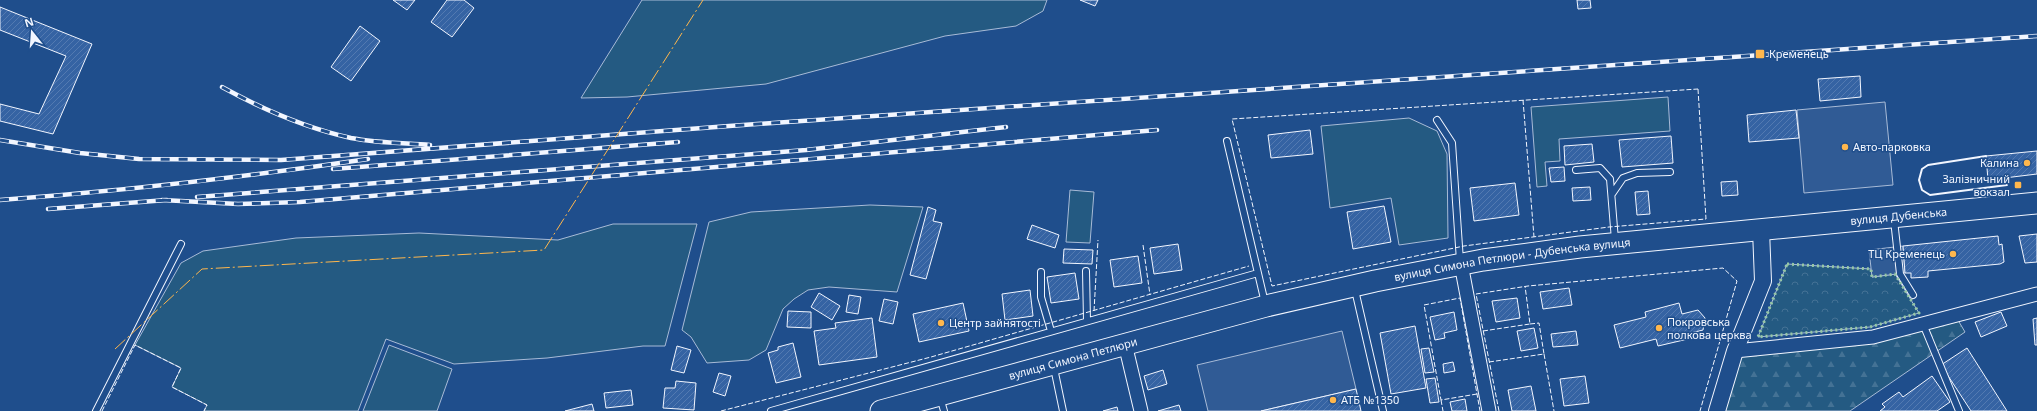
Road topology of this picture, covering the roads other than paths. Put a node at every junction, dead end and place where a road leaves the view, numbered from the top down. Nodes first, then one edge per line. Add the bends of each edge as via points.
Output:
1 (1438, 120) dead end
2 (1227, 141) dead end
3 (1576, 170) dead end
4 (1670, 172) dead end
5 (1612, 194) junction
6 (2037, 203) edge
7 (1894, 217) junction
8 (1761, 230) junction
9 (181, 244) dead end
10 (1615, 244) junction
11 (1460, 264) junction
12 (1086, 271) dead end
13 (1041, 272) dead end
14 (1258, 273) junction
15 (1354, 286) junction
16 (2037, 294) edge
17 (1913, 295) dead end
18 (1266, 306) junction
19 (1087, 321) junction
20 (1923, 324) junction
21 (1051, 331) junction
22 (1125, 344) junction
23 (1735, 351) junction
24 (1053, 364) junction
25 (942, 403) edge
26 (918, 406) edge
27 (1959, 410) edge
28 (96, 411) edge
29 (771, 411) edge
30 (881, 411) edge
31 (1063, 411) edge
32 (1141, 411) edge
33 (1383, 411) edge
34 (1489, 411) edge
35 (1717, 411) edge

1 - 11 lane via 1452,143
2 - 14 lane
3 - 5 lane via 1600,168 1610,179
4 - 5 lane via 1637,174 1623,178
5 - 10 lane
6 - 7 highway, вулиця Дубенська
7 - 8 highway, вулиця Дубенська
7 - 17 lane via 1900,274
8 - 10 highway, вулиця Симона Петлюри - Дубенська вулиця
8 - 23 street via 1763,281
9 - 28 lane
10 - 11 highway, вулиця Симона Петлюри - Дубенська вулиця
11 - 15 highway, вулиця Симона Петлюри - Дубенська вулиця
11 - 34 street
12 - 19 lane
13 - 21 lane via 1041,297
14 - 18 lane
14 - 19 lane
15 - 18 highway, вулиця Симона Петлюри - Дубенська вулиця
15 - 33 lane
16 - 20 street
18 - 22 highway, вулиця Симона Петлюри
19 - 21 lane
20 - 23 street via 1874,337
20 - 27 lane
21 - 29 lane
22 - 24 highway, вулиця Симона Петлюри
22 - 32 street
23 - 35 street
24 - 25 highway, вулиця Симона Петлюри
24 - 31 lane
25 - 26 highway, вулиця Симона Петлюри
26 - 30 highway, вулиця Симона Петлюри

